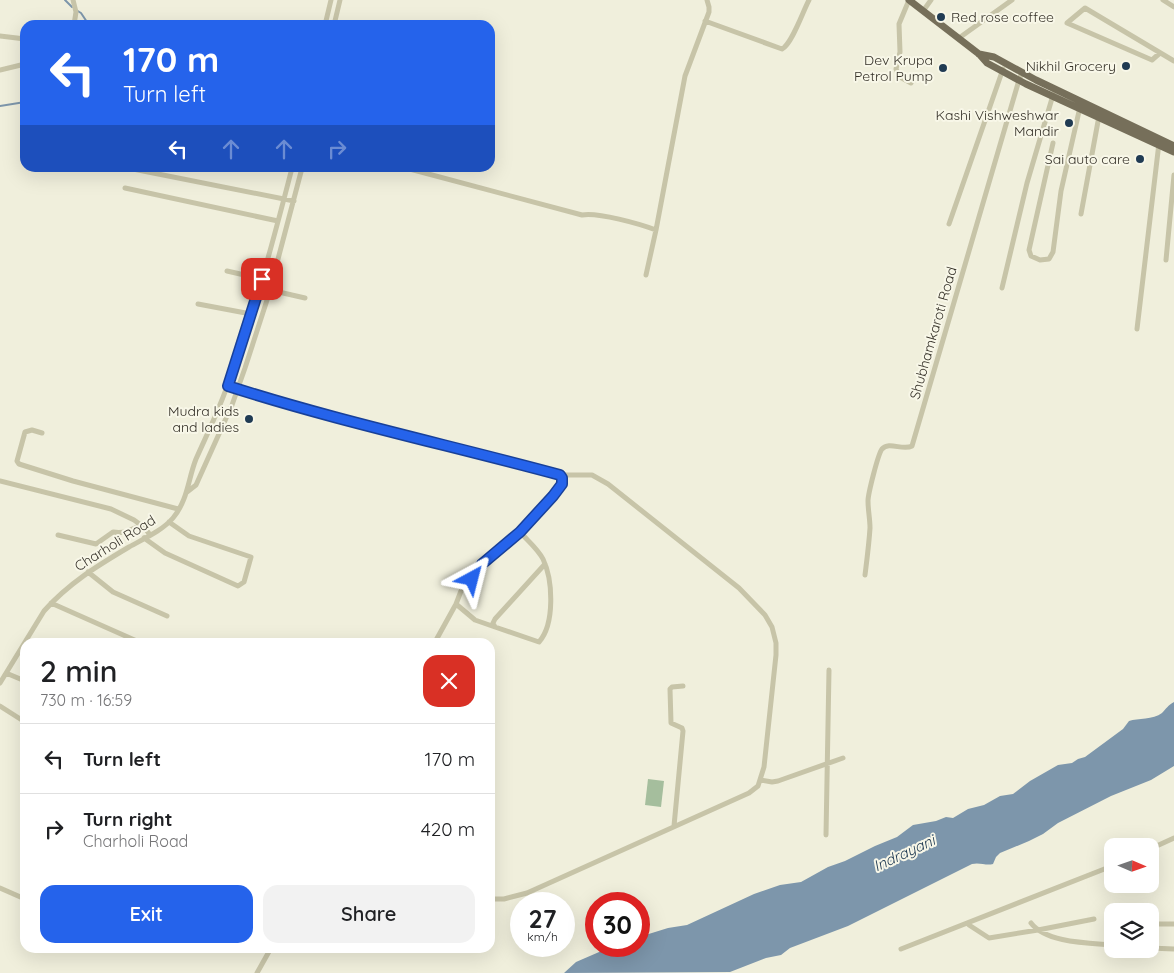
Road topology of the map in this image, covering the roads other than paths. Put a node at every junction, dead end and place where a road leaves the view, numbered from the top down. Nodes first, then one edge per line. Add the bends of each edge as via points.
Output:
1 (331, 0) edge
2 (340, 0) edge
3 (809, 0) edge
4 (909, 0) edge
5 (931, 0) edge
6 (1012, 0) edge
7 (1163, 0) edge
8 (708, 1) edge
9 (75, 6) edge
10 (1174, 6) edge
11 (923, 11) junction
12 (74, 20) edge
13 (326, 20) edge
14 (335, 20) edge
15 (705, 21) junction
16 (0, 36) edge
17 (20, 38) edge
18 (959, 38) junction
19 (1160, 52) junction
20 (979, 54) junction
21 (1174, 61) edge
22 (1006, 64) junction
23 (20, 65) edge
24 (0, 70) edge
25 (1002, 71) junction
26 (1021, 76) junction
27 (911, 83) dead end
28 (1054, 93) junction
29 (1081, 105) junction
30 (1100, 114) junction
31 (1160, 142) junction
32 (1053, 143) dead end
33 (1174, 146) edge
34 (1174, 152) edge
35 (148, 172) edge
36 (291, 172) edge
37 (301, 172) edge
38 (421, 172) edge
39 (1174, 175) edge
40 (126, 188) dead end
41 (284, 199) junction
42 (294, 201) junction
43 (1081, 214) dead end
44 (278, 221) junction
45 (949, 224) dead end
46 (656, 230) junction
47 (1166, 260) dead end
48 (227, 271) dead end
49 (646, 275) dead end
50 (262, 279) junction
51 (1002, 288) dead end
52 (270, 290) junction
53 (305, 298) dead end
54 (198, 304) dead end
55 (251, 314) junction
56 (1137, 330) dead end
57 (228, 386) junction
58 (237, 389) junction
59 (42, 433) dead end
60 (560, 475) junction
61 (0, 481) edge
62 (187, 492) junction
63 (178, 508) junction
64 (169, 522) junction
65 (141, 525) junction
66 (520, 532) junction
67 (58, 534) dead end
68 (150, 535) junction
69 (144, 538) junction
70 (545, 564) junction
71 (88, 572) junction
72 (865, 574) dead end
73 (51, 604) junction
74 (456, 604) junction
75 (167, 616) dead end
76 (495, 627) junction
77 (28, 638) edge
78 (130, 638) edge
79 (437, 638) edge
80 (19, 652) edge
81 (829, 670) dead end
82 (6, 673) junction
83 (20, 679) edge
84 (0, 683) edge
85 (683, 686) dead end
86 (0, 706) edge
87 (20, 719) edge
88 (844, 758) dead end
89 (826, 764) junction
90 (760, 780) junction
91 (674, 826) junction
92 (826, 834) dead end
93 (1174, 838) edge
94 (1159, 845) edge
95 (1104, 869) edge
96 (0, 888) edge
97 (20, 897) edge
98 (495, 899) edge
99 (1094, 919) dead end
100 (968, 923) junction
101 (1031, 923) dead end
102 (1159, 924) edge
103 (1174, 924) edge
104 (1038, 930) junction
105 (1104, 944) edge
106 (1159, 948) edge
107 (901, 949) dead end
108 (1174, 949) edge
109 (268, 953) edge
110 (257, 973) edge

1 - 13 street
2 - 14 street
3 - 15 street via 790,40 782,49
4 - 11 main road
4 - 27 street via 899,24 900,52 896,69 900,77
5 - 11 street
6 - 18 street
7 - 10 street
8 - 15 street via 709,12
9 - 12 street
11 - 18 main road
15 - 46 street via 685,76
16 - 17 street
18 - 20 main road
19 - 19 street via 1152,60 1067,23 1086,8
19 - 21 street
20 - 22 main road
20 - 25 main road
22 - 25 street
22 - 26 main road
23 - 24 street
25 - 26 main road
25 - 45 street
26 - 28 main road
26 - 72 street, Shubhamkaroti Road via 912,446 907,449 886,446 874,470 868,501 870,526
28 - 29 main road
28 - 51 street via 1027,183
29 - 30 main road
29 - 32 street via 1061,191 1054,248 1049,259 1040,260 1031,256 1029,250
30 - 31 main road
30 - 43 street
31 - 33 main road
31 - 34 main road
31 - 56 street
35 - 41 street
36 - 41 street, Charholi Road
37 - 42 street, Charholi Road
38 - 46 street via 582,215 601,216
39 - 47 street
40 - 44 street
41 - 42 street
41 - 44 street, Charholi Road
42 - 52 street, Charholi Road
44 - 50 street, Charholi Road
46 - 49 street
48 - 50 street
50 - 55 street, Charholi Road
52 - 53 street
52 - 58 street, Charholi Road
54 - 55 street
55 - 57 street, Charholi Road
57 - 58 street
57 - 62 street, Charholi Road via 191,472
58 - 60 street via 338,419
58 - 62 street, Charholi Road via 196,485
59 - 63 street via 25,432 18,455 19,464
60 - 66 street via 562,484
60 - 90 street via 589,474 608,484 739,588 765,615 774,635 776,655
61 - 65 street via 111,509
62 - 63 street, Charholi Road
63 - 64 street, Charholi Road
64 - 68 street, Charholi Road
64 - 69 street via 189,536 251,557 244,582 238,586 165,553
65 - 67 street via 128,532 113,532 96,544
65 - 68 street
66 - 70 street
66 - 74 street via 482,564 461,591
68 - 69 street, Charholi Road
69 - 71 street, Charholi Road
70 - 76 street via 495,619
70 - 76 street via 550,606 542,639 539,642
71 - 73 street, Charholi Road
71 - 75 street via 113,592
73 - 77 street, Charholi Road
73 - 78 street
74 - 76 street via 475,620
74 - 79 street
80 - 82 street, Charholi Road
81 - 89 street
82 - 83 street
82 - 84 street, Charholi Road
85 - 91 street via 670,689 671,723 683,731
86 - 87 street
88 - 89 street
89 - 90 street via 778,781
89 - 92 street
90 - 91 street via 749,793
91 - 98 street via 527,892
93 - 94 street
95 - 100 street
96 - 97 street
99 - 104 street
100 - 104 street via 989,938
100 - 107 street
101 - 104 street
102 - 103 street
104 - 105 street via 1064,939
106 - 108 street
109 - 110 street

